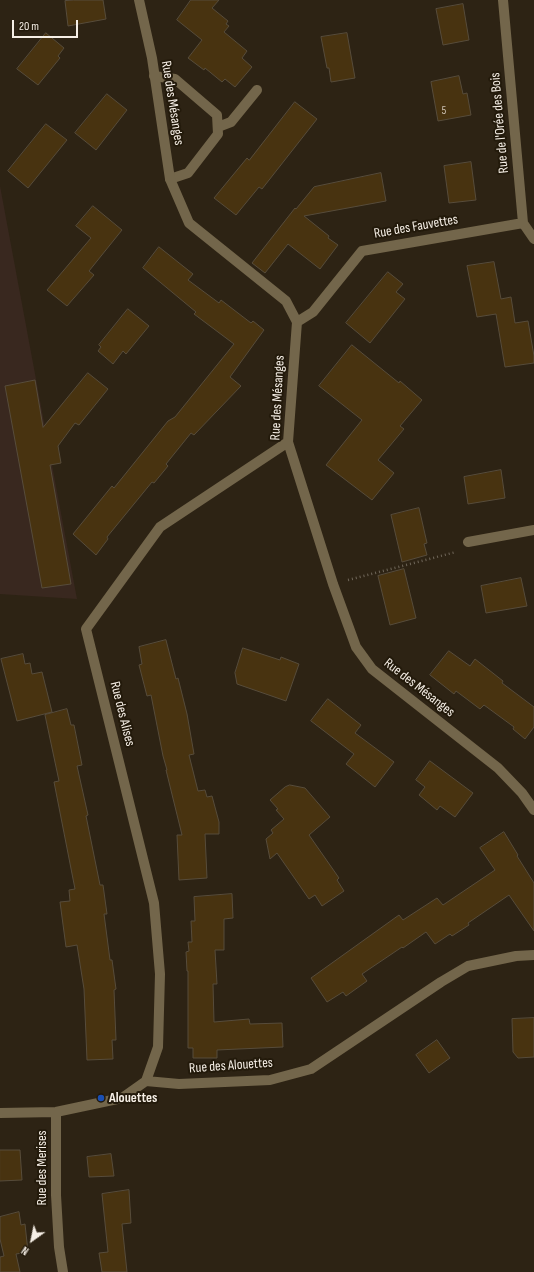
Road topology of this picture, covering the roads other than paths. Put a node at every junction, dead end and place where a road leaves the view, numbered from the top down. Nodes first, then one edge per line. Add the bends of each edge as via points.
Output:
1 (139, 0) edge
2 (503, 0) edge
3 (154, 76) junction
4 (257, 90) dead end
5 (218, 127) junction
6 (170, 180) junction
7 (523, 223) junction
8 (534, 239) edge
9 (297, 322) junction
10 (288, 442) junction
11 (534, 530) edge
12 (468, 542) road end
13 (534, 810) edge
14 (534, 955) edge
15 (146, 1081) junction
16 (56, 1112) junction
17 (0, 1113) edge
18 (62, 1272) edge

1 - 3 street, Rue des Mésanges
2 - 7 street, Rue de l'Orée des Bois
3 - 5 street via 175,79 217,115
3 - 6 street, Rue des Mésanges
4 - 5 street via 231,122
5 - 6 street via 218,134 188,173
6 - 9 street, Rue des Mésanges via 189,223 286,301
7 - 8 street, Rue de l'Orée des Bois
7 - 9 street, Rue des Fauvettes via 362,251 313,312
9 - 10 street, Rue des Mésanges
10 - 13 street, Rue des Mésanges via 356,647 372,669 498,768
10 - 15 street, Rue des Alises via 160,527 86,629 154,903 160,974 158,1047
11 - 12 street
14 - 15 street, Rue des Alouettes via 468,966 311,1069 270,1080 179,1084
15 - 16 street via 122,1098
16 - 17 street
16 - 18 street, Rue des Merises via 56,1195

